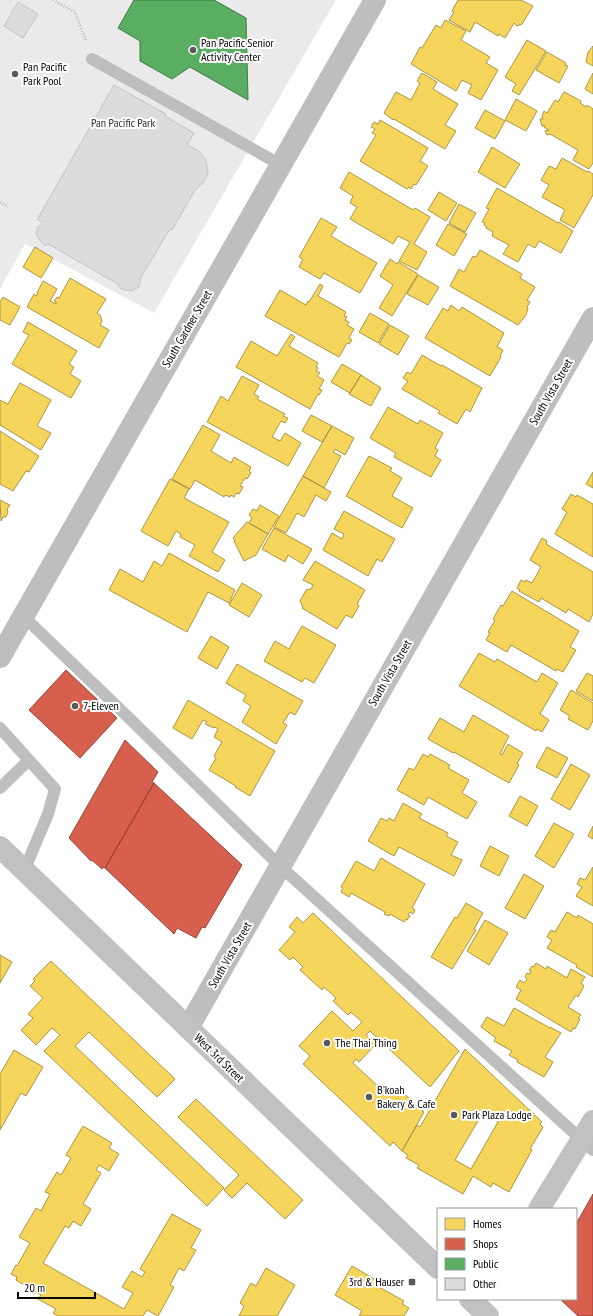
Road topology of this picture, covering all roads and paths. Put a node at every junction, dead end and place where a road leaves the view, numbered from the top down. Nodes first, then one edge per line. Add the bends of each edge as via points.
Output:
1 (54, 0) edge
2 (375, 0) edge
3 (92, 59) joint
4 (280, 165) junction
5 (0, 202) edge
6 (8, 207) dead end
7 (593, 318) edge
8 (23, 616) junction
9 (0, 657) edge
10 (0, 728) edge
11 (29, 760) junction
12 (0, 788) edge
13 (0, 847) edge
14 (280, 866) junction
15 (24, 870) junction
16 (188, 1028) junction
17 (593, 1121) edge
18 (587, 1145) edge
19 (540, 1208) edge
20 (437, 1267) edge

1 - 3 path via 75,12
2 - 4 street, South Gardner Street
3 - 4 lane
4 - 8 street, South Gardner Street
5 - 6 path
7 - 14 street, South Vista Street
8 - 9 street, South Gardner Street
8 - 14 lane
10 - 11 lane
11 - 12 lane
11 - 15 lane via 55,789 48,814
13 - 15 main road, West 3rd Street
14 - 16 street, South Vista Street
14 - 18 lane
15 - 16 main road, West 3rd Street
16 - 20 main road, West 3rd Street
17 - 18 main road
18 - 19 main road

